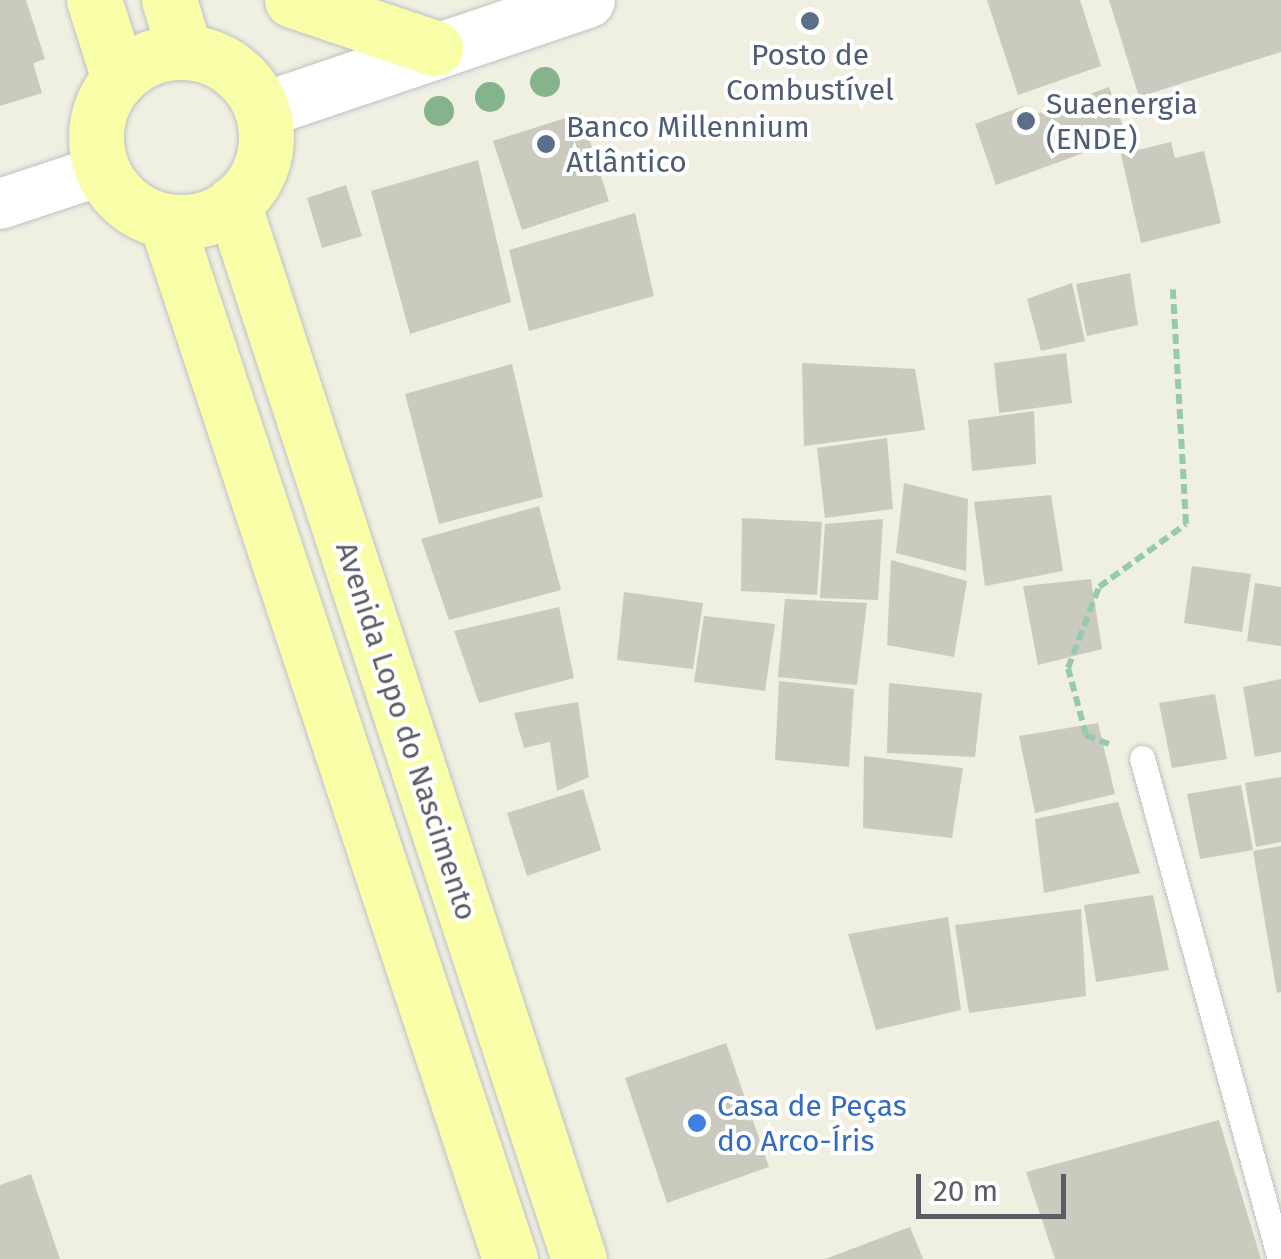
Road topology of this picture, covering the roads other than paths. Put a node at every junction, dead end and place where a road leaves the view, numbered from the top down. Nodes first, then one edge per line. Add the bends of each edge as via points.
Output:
1 (94, 0) edge
2 (169, 0) edge
3 (292, 0) edge
4 (588, 0) edge
5 (434, 48) junction
6 (186, 52) junction
7 (119, 78) junction
8 (262, 110) junction
9 (103, 170) junction
10 (0, 204) edge
11 (233, 204) junction
12 (166, 222) junction
13 (1142, 758) road end
14 (510, 1259) edge
15 (578, 1259) edge
16 (1280, 1259) edge

1 - 7 main road
2 - 6 main road
3 - 5 main road
4 - 5 street
5 - 8 street
6 - 7 main road via 140,62
6 - 8 main road via 233,68
7 - 9 main road via 98,120
8 - 11 main road via 264,157
9 - 10 street
9 - 12 main road via 122,198
11 - 12 main road via 206,218
11 - 15 main road, Avenida Lopo do Nascimento
12 - 14 main road
13 - 16 lane

